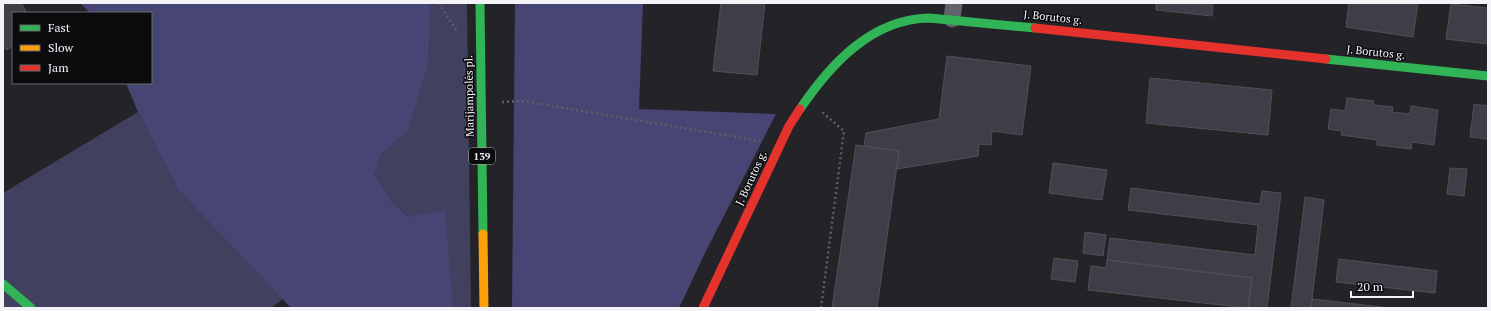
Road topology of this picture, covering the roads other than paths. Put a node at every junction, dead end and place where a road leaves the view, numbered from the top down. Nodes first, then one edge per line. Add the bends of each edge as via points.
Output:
1 (480, 3) edge
2 (953, 11) edge
3 (1488, 76) edge
4 (3, 284) edge
5 (31, 308) edge
6 (484, 308) edge
7 (703, 308) edge

1 - 6 street, Marijampolės pl. / 139
2 - 3 street, J. Borutos g.
2 - 7 street, J. Borutos g. via 892,24 852,48 833,65 806,98 789,126
4 - 5 street

